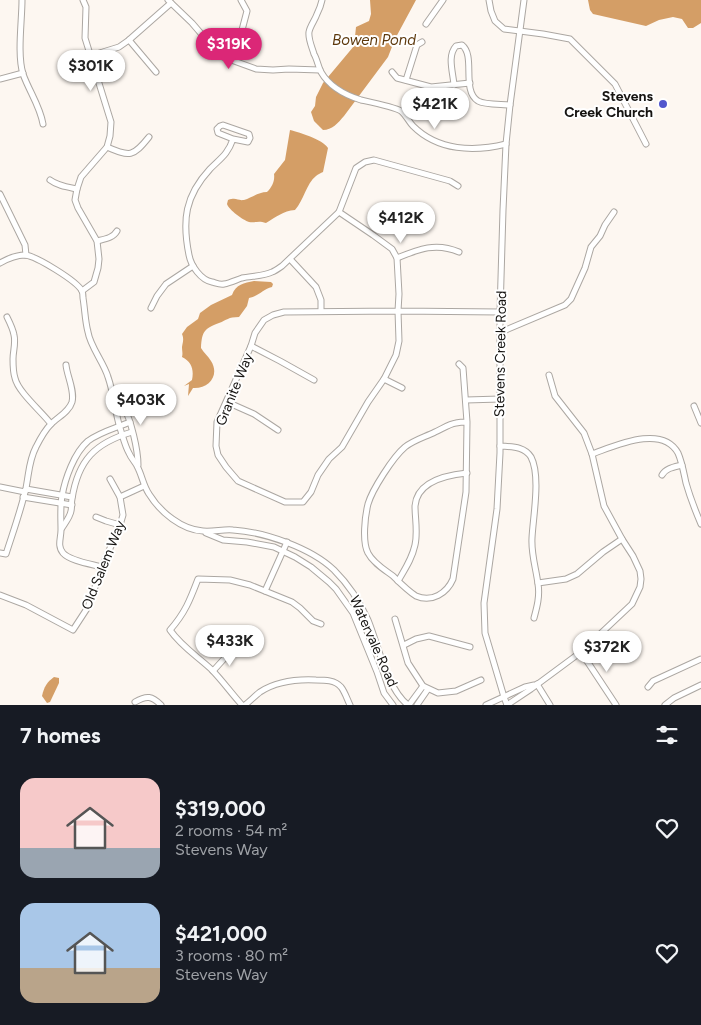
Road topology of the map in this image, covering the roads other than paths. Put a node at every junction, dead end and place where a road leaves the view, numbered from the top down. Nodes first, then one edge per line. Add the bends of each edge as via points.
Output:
1 (22, 0) edge
2 (83, 0) edge
3 (241, 0) edge
4 (322, 0) edge
5 (443, 0) edge
6 (489, 0) edge
7 (524, 0) edge
8 (169, 1) edge
9 (426, 24) dead end
10 (519, 31) junction
11 (129, 40) junction
12 (422, 42) dead end
13 (90, 56) junction
14 (231, 60) junction
15 (156, 72) dead end
16 (392, 72) dead end
17 (23, 73) junction
18 (322, 73) junction
19 (0, 79) edge
20 (406, 80) junction
21 (470, 83) junction
22 (454, 85) junction
23 (510, 105) junction
24 (43, 124) dead end
25 (149, 137) dead end
26 (232, 139) junction
27 (506, 144) junction
28 (646, 144) dead end
29 (107, 147) junction
30 (50, 180) dead end
31 (458, 186) dead end
32 (77, 189) junction
33 (0, 194) edge
34 (339, 212) junction
35 (614, 212) dead end
36 (117, 231) dead end
37 (97, 241) junction
38 (458, 252) dead end
39 (26, 255) junction
40 (396, 258) junction
41 (290, 259) junction
42 (0, 263) edge
43 (193, 266) junction
44 (82, 291) junction
45 (151, 308) dead end
46 (321, 311) junction
47 (398, 311) junction
48 (500, 312) junction
49 (7, 317) dead end
50 (501, 332) junction
51 (251, 346) junction
52 (459, 364) dead end
53 (66, 365) dead end
54 (549, 375) dead end
55 (384, 379) junction
56 (314, 380) dead end
57 (402, 388) dead end
58 (114, 397) junction
59 (500, 399) junction
60 (466, 400) junction
61 (227, 402) junction
62 (694, 406) dead end
63 (130, 422) junction
64 (468, 422) junction
65 (701, 422) edge
66 (51, 424) junction
67 (120, 427) junction
68 (278, 430) dead end
69 (132, 432) junction
70 (122, 435) junction
71 (500, 446) junction
72 (592, 454) junction
73 (682, 466) junction
74 (138, 467) junction
75 (467, 473) junction
76 (662, 475) dead end
77 (110, 479) dead end
78 (144, 486) junction
79 (0, 487) edge
80 (24, 493) junction
81 (62, 495) junction
82 (72, 497) junction
83 (120, 497) junction
84 (61, 503) junction
85 (72, 505) junction
86 (96, 517) dead end
87 (701, 524) edge
88 (120, 525) junction
89 (61, 531) junction
90 (203, 531) junction
91 (622, 539) junction
92 (287, 542) junction
93 (283, 551) junction
94 (0, 553) edge
95 (102, 567) junction
96 (398, 581) junction
97 (538, 583) junction
98 (266, 591) junction
99 (0, 595) edge
100 (534, 618) dead end
101 (396, 619) dead end
102 (321, 624) dead end
103 (404, 645) junction
104 (470, 647) dead end
105 (233, 649) dead end
106 (581, 652) junction
107 (701, 659) edge
108 (213, 671) junction
109 (481, 680) dead end
110 (537, 684) junction
111 (701, 685) edge
112 (648, 687) dead end
113 (425, 688) junction
114 (520, 693) junction
115 (504, 697) junction
116 (135, 702) dead end
117 (161, 705) edge
118 (243, 705) edge
119 (350, 705) edge
120 (393, 705) edge
121 (408, 705) edge
122 (417, 705) edge
123 (486, 705) edge
124 (507, 705) edge
125 (550, 705) edge
126 (616, 705) edge
127 (665, 705) edge

1 - 17 street via 20,59
2 - 13 street via 86,7 85,38
3 - 14 street via 246,11
4 - 18 street via 309,34
5 - 9 street
6 - 10 street via 496,21 504,29
7 - 10 street, Stevens Creek Road
8 - 11 street
8 - 14 street via 217,52
10 - 23 street, Stevens Creek Road
10 - 28 street via 570,39 616,84
11 - 13 street via 119,47
11 - 15 street
12 - 20 street via 417,45
13 - 29 street via 111,122
14 - 18 street via 256,69
16 - 20 street via 397,78
17 - 19 street
17 - 24 street
18 - 27 street via 342,92 401,111 412,126 437,142 458,149 492,148
20 - 22 street via 431,87
21 - 22 street
21 - 22 street via 467,51 458,45 450,57
21 - 23 street via 477,100
23 - 27 street, Stevens Creek Road
25 - 29 street via 133,153 126,154
26 - 26 street via 248,142 250,138 249,134 223,125 217,129 218,133
26 - 43 street via 224,157 197,186 189,202 186,239
27 - 48 street, Stevens Creek Road
29 - 32 street via 81,177
30 - 32 street
31 - 34 street via 374,160 356,168
32 - 37 street via 75,200 78,208
33 - 39 street via 25,244
34 - 40 street via 392,248
34 - 41 street
35 - 50 street via 591,247 571,299 565,305
36 - 37 street via 110,238
37 - 44 street via 99,259 94,282
38 - 40 street via 438,247
39 - 42 street
39 - 44 street via 63,274
40 - 47 street
41 - 43 street via 272,273 222,284 207,281
41 - 46 street via 316,287
43 - 45 street via 166,284
44 - 58 street, Watervale Road via 88,334 108,375
46 - 47 street, Granite Way
46 - 51 street, Granite Way via 273,315 264,320
47 - 48 street, Granite Way
47 - 55 street, Granite Way via 399,341
48 - 50 street, Stevens Creek Road
49 - 66 street via 15,336 15,381
50 - 59 street, Stevens Creek Road
51 - 56 street
51 - 61 street, Granite Way
52 - 60 street via 463,368
53 - 66 street via 72,403
54 - 72 street via 555,396 584,433
55 - 57 street
55 - 61 street, Granite Way via 303,502 285,502 250,487 238,481 226,467 218,455 216,438 218,422
58 - 63 street, Watervale Road
58 - 67 street, Watervale Road
59 - 60 street
59 - 71 street, Stevens Creek Road
60 - 64 street
61 - 68 street
62 - 65 street
63 - 67 street
63 - 69 street, Watervale Road
64 - 75 street
64 - 96 street via 452,424 405,448 397,455 372,495 366,513 365,544 374,561
66 - 80 street via 36,447
67 - 70 street, Watervale Road
67 - 81 street via 96,436 80,450
69 - 70 street
69 - 74 street, Watervale Road
70 - 74 street, Watervale Road
70 - 82 street via 90,454 80,470
71 - 97 street via 521,448 527,452 535,468 532,552
71 - 115 street, Stevens Creek Road via 483,618
72 - 73 street via 642,439 659,439 673,446
72 - 91 street via 604,506
73 - 76 street via 669,469
73 - 87 street
74 - 78 street, Watervale Road
75 - 96 street via 438,479 421,491 415,506 415,545 409,564
75 - 96 street via 460,539 450,586 431,598 416,596
77 - 83 street, Old Salem Way
78 - 83 street
78 - 90 street, Watervale Road via 164,512 189,529
79 - 80 street
80 - 81 street
80 - 84 street
80 - 94 street via 6,554
81 - 82 street
81 - 84 street
82 - 85 street
83 - 88 street, Old Salem Way via 123,515
84 - 85 street
84 - 89 street
85 - 89 street
86 - 88 street
88 - 95 street, Old Salem Way
89 - 95 street via 60,548 63,553 69,558
90 - 92 street, Watervale Road via 233,530
90 - 93 street, Watervale Road via 223,540 264,544
91 - 97 street via 577,574
91 - 106 street via 640,571 640,587 632,604
92 - 93 street
92 - 121 street, Watervale Road via 334,570 352,591 368,620 394,689
93 - 98 street
93 - 120 street, Watervale Road via 322,576 345,600 384,692
95 - 99 street, Old Salem Way via 88,607 73,630
97 - 100 street
98 - 102 street via 292,602
98 - 108 street via 240,582 198,578 188,606 170,630
101 - 103 street
103 - 104 street via 429,636
103 - 113 street via 408,663
105 - 108 street
106 - 110 street
106 - 126 street
107 - 112 street via 653,681
108 - 118 street
109 - 113 street via 456,692 438,693
110 - 114 street via 525,687
110 - 125 street
111 - 127 street
113 - 121 street
113 - 122 street
114 - 115 street
114 - 124 street
115 - 123 street
115 - 124 street, Stevens Creek Road
116 - 117 street via 149,697
118 - 119 street via 260,692 297,679 331,681 341,687

